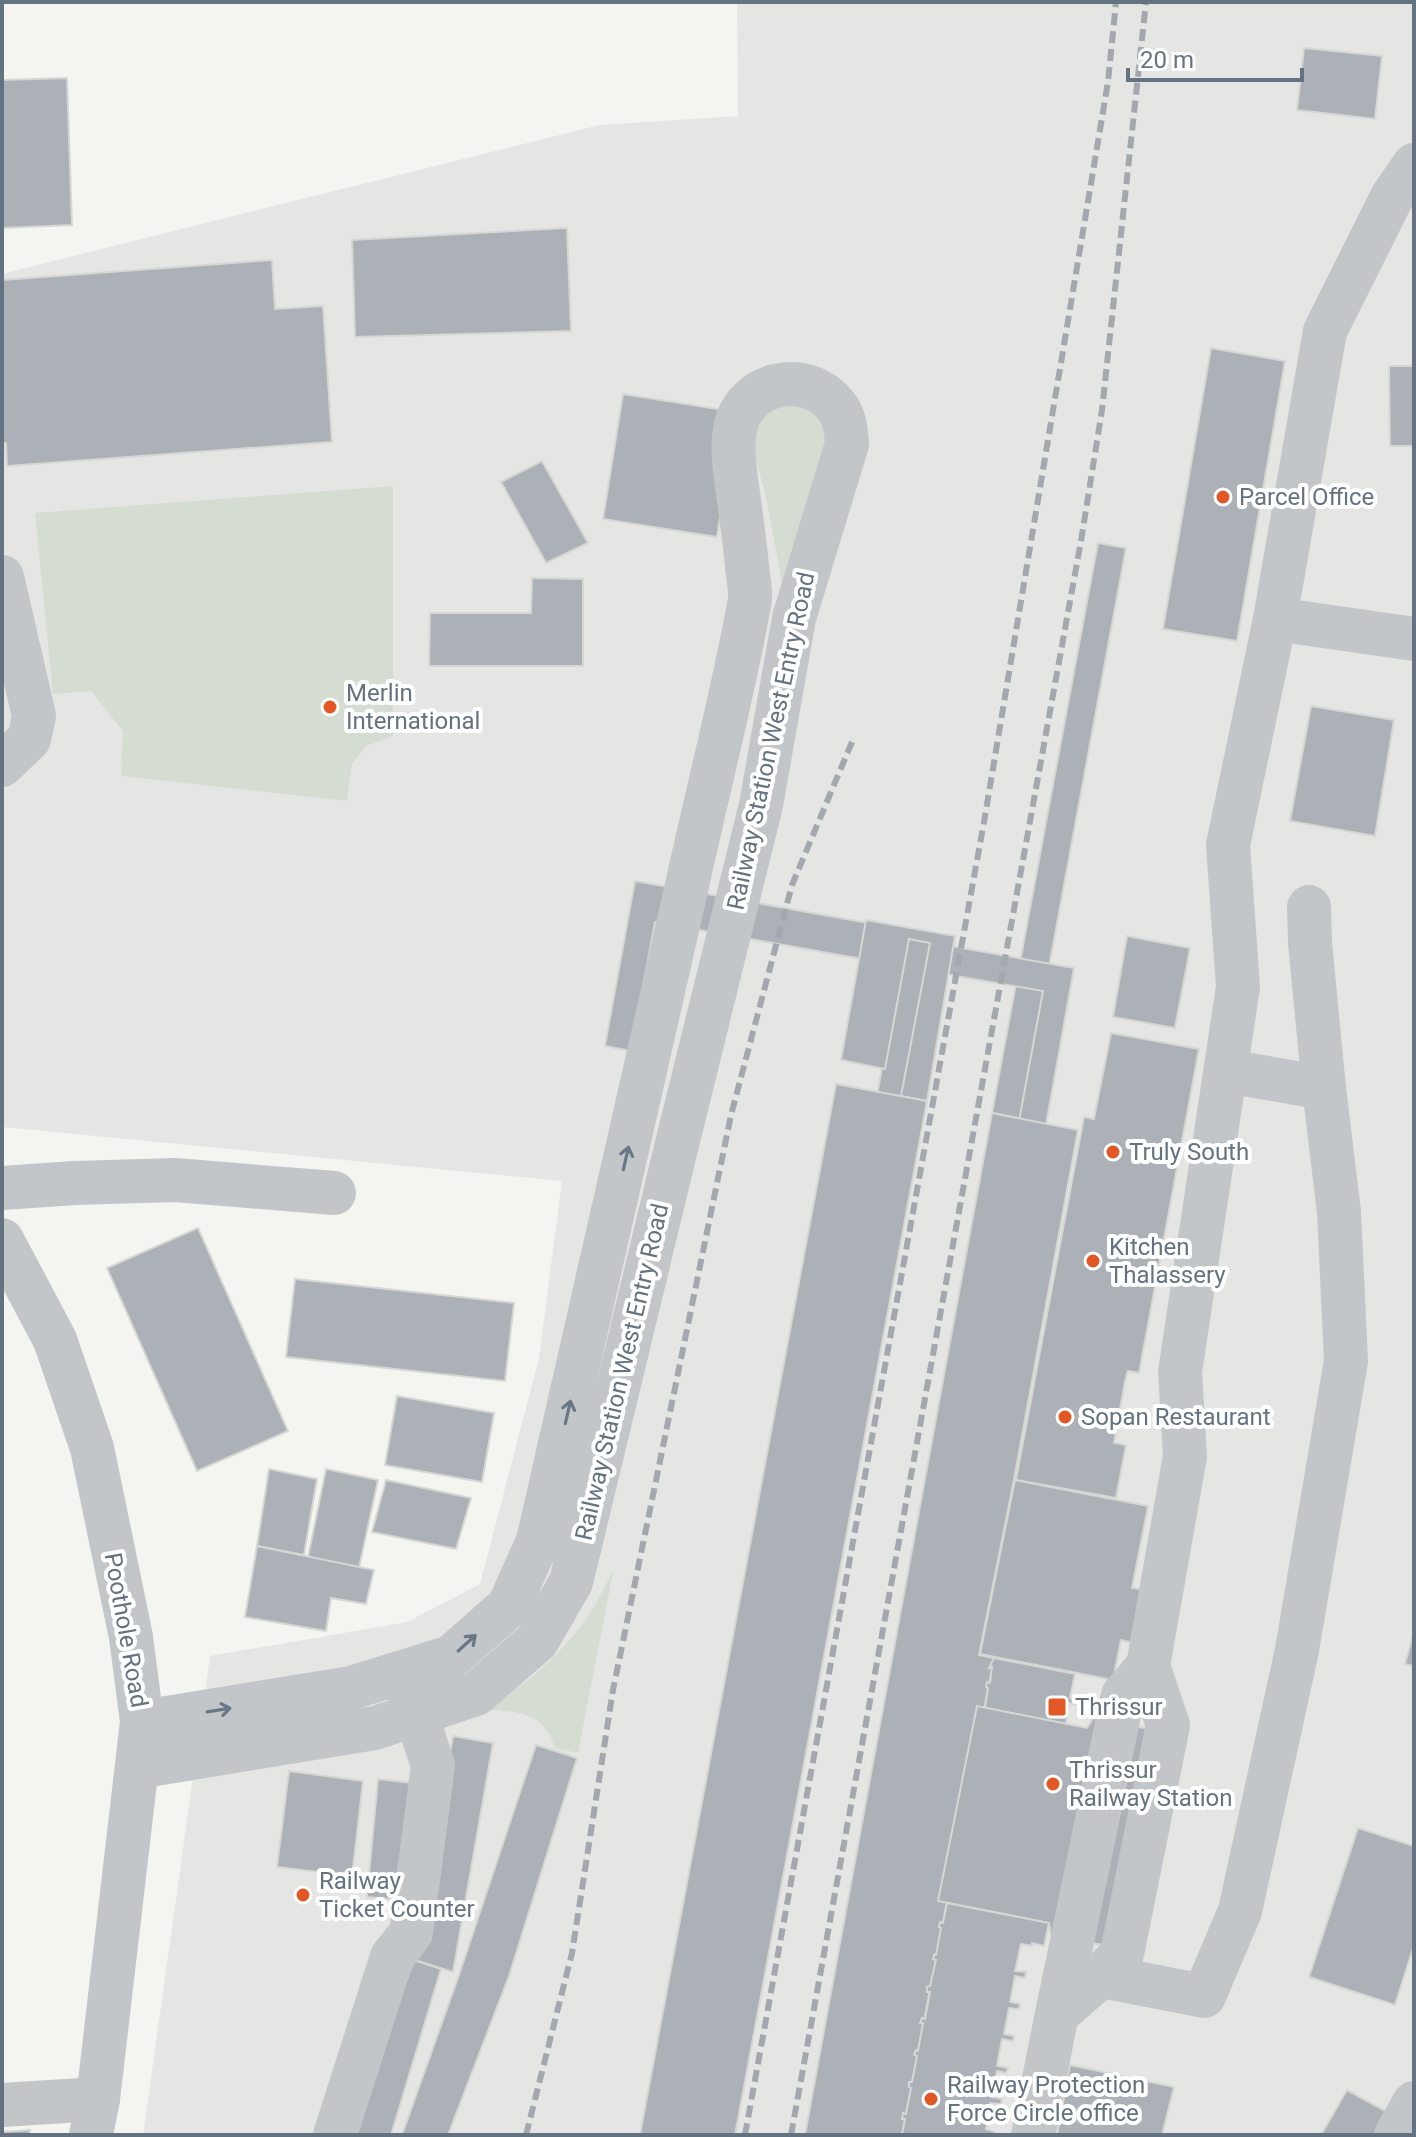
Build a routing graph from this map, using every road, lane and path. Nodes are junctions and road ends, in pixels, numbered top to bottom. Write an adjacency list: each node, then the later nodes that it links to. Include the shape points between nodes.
1 (1414, 165): 3 (street, via 1392,197 1325,331)
2 (2, 577): 6 (street, via 34,716 29,739)
3 (1275, 619): 4 (street); 8 (street, via 1228,845 1238,987)
4 (1414, 639)
5 (2, 692): 6 (street, via 13,729)
6 (3, 764)
7 (1309, 907): 9 (street)
8 (1227, 1071): 9 (street); 13 (street, via 1180,1372 1185,1456)
9 (1324, 1088): 18 (street, via 1339,1212 1346,1361 1297,1650 1240,1911 1204,1996)
10 (2, 1188): 11 (street, via 175,1180)
11 (334, 1193)
12 (2, 1240): 16 (street, Poothole Road, via 55,1340 92,1448 131,1637)
13 (1148, 1666): 18 (street, via 1168,1725 1122,1954); 19 (street, via 1123,1695)
14 (402, 1672): 15 (street); 15 (street, Railway Station West Entry Road, one-way to 15, via 451,1657 509,1606 538,1541 751,600 736,478 736,427 755,395 791,383 810,386 839,409 847,444 794,618 761,805 571,1582 537,1641 476,1694); 16 (street, Railway Station West Entry Road, one-way to 14, via 351,1688)
15 (417, 1713): 17 (street, Railway Station West Entry Road, via 375,1728); 23 (street, via 433,1766 411,1933 392,1957)
16 (142, 1722): 17 (street, Poothole Road)
17 (137, 1767): 22 (street, Poothole Road)
18 (1101, 1976): 19 (street)
19 (1057, 2014): 24 (street)
20 (1414, 2103): 25 (street)
21 (2, 2105): 22 (street)
22 (95, 2117)
23 (335, 2135)
24 (1033, 2135)
25 (1396, 2135)

